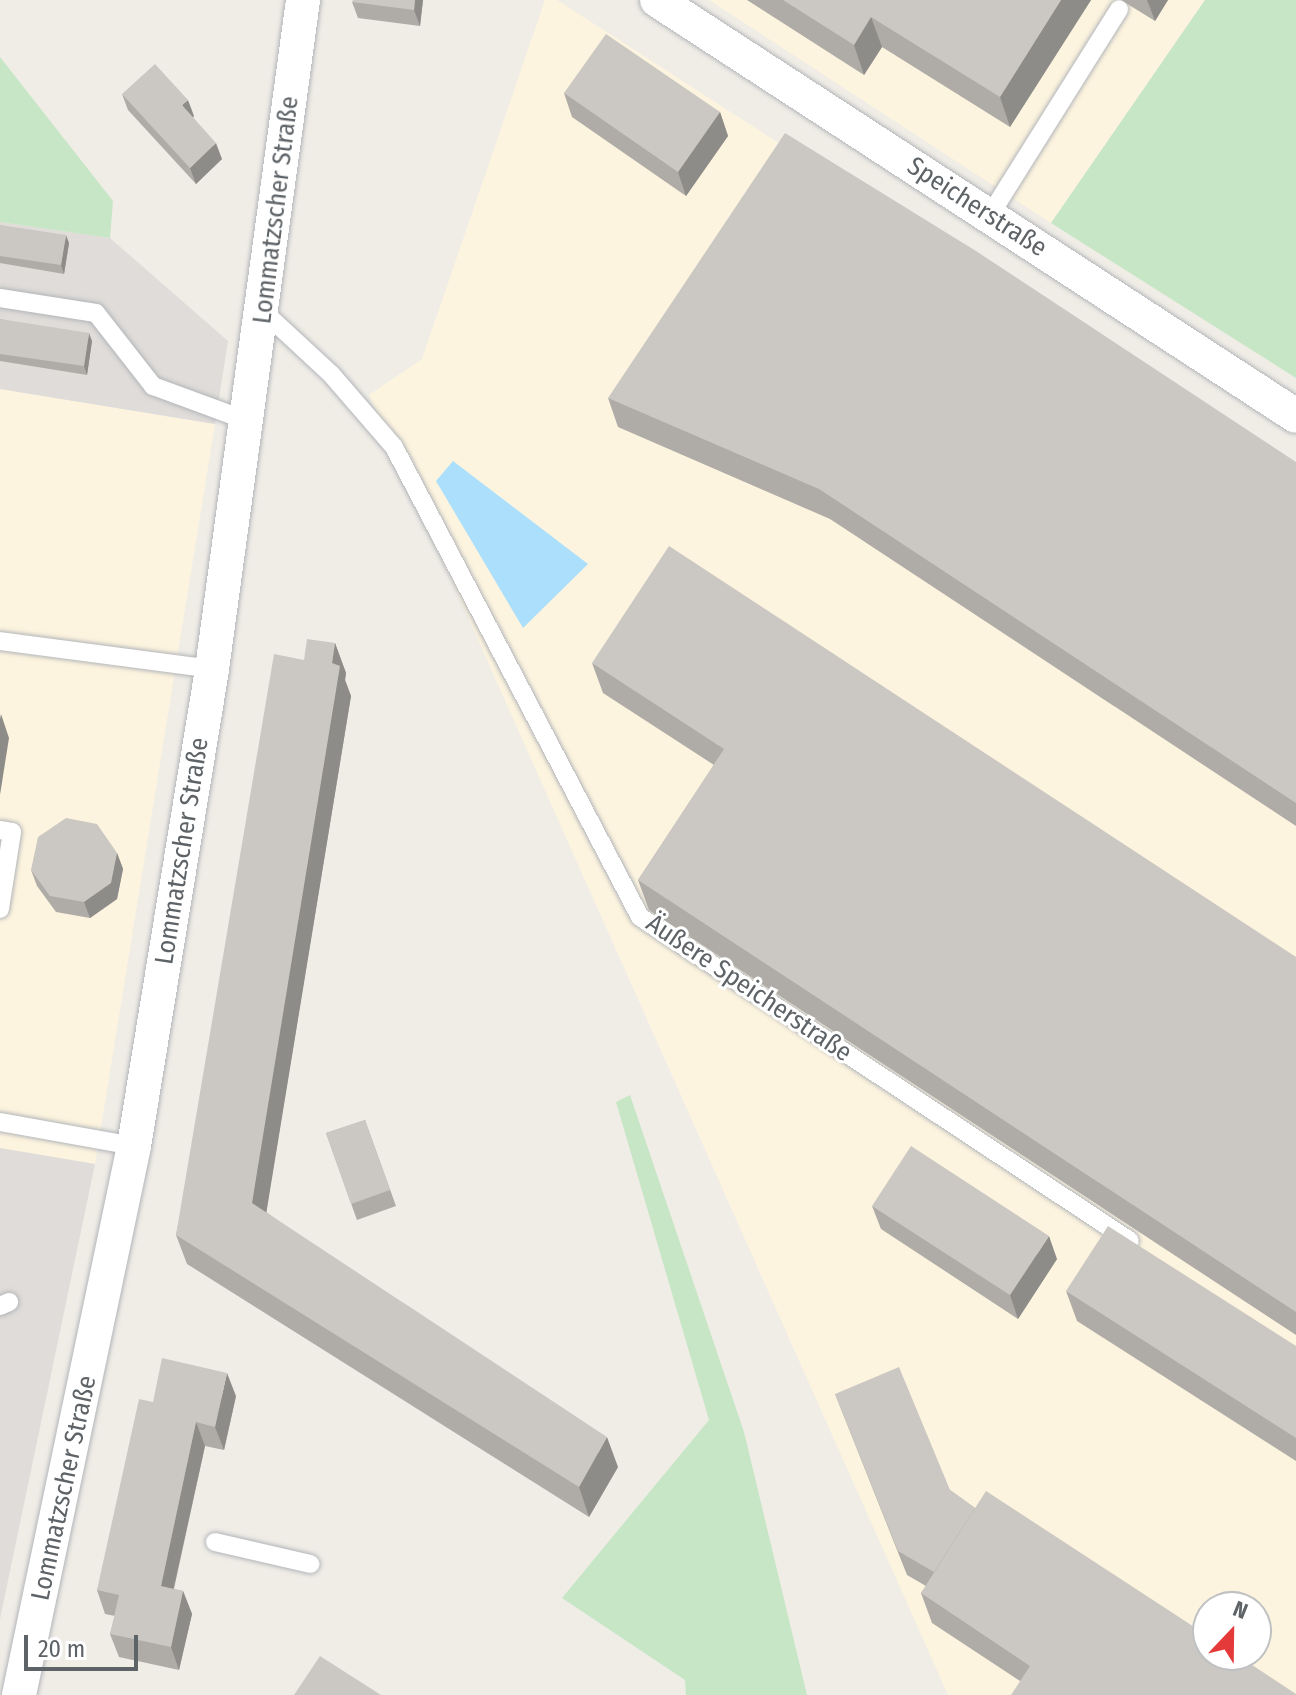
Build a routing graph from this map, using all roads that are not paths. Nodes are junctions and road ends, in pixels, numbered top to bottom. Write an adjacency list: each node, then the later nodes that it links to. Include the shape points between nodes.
1 (303, 0): 6 (street, Lommatzscher Straße)
2 (657, 0): 4 (street, Speicherstraße)
3 (1119, 9): 4 (lane)
4 (990, 215): 7 (street, Speicherstraße)
5 (0, 298): 8 (lane, via 96,313 153,386)
6 (264, 312): 8 (street, Lommatzscher Straße); 15 (lane, Äußere Speicherstraße, via 331,374 394,447 640,917)
7 (1296, 416)
8 (248, 421): 10 (street, Lommatzscher Straße)
9 (0, 641): 10 (lane)
10 (212, 669): 14 (street, Lommatzscher Straße)
11 (0, 830): 12 (lane, via 12,832)
12 (0, 909)
13 (0, 1122): 14 (lane)
14 (134, 1146): 18 (street, Lommatzscher Straße)
15 (1152, 1255)
16 (215, 1542): 17 (lane)
17 (310, 1564)
18 (15, 1678)

